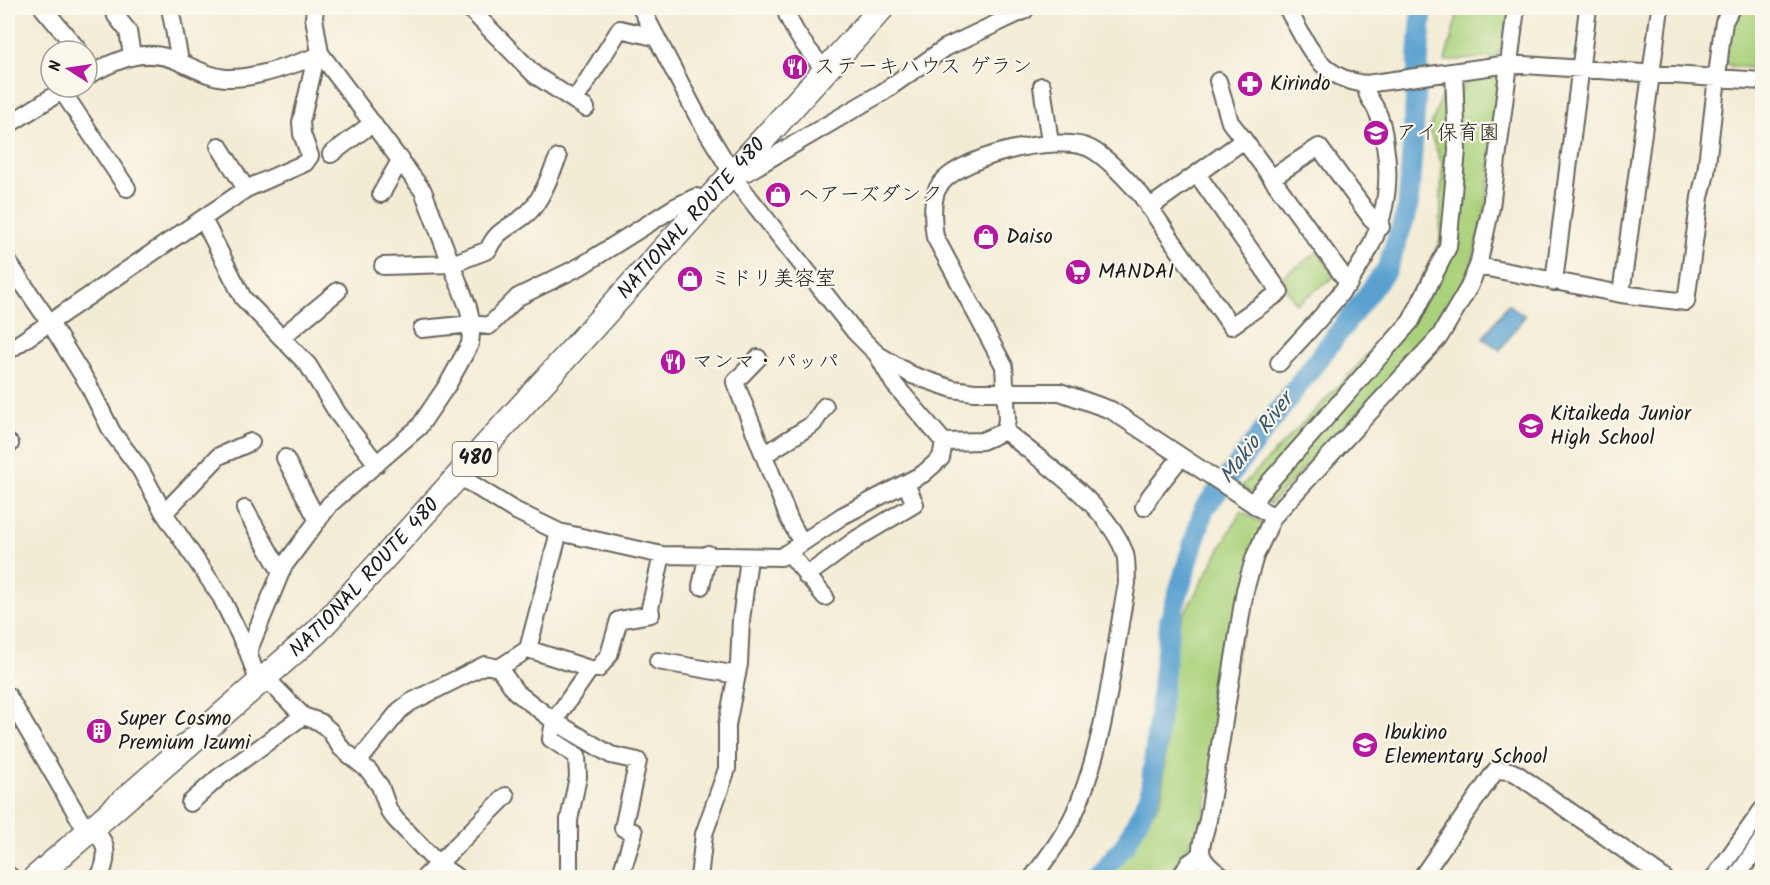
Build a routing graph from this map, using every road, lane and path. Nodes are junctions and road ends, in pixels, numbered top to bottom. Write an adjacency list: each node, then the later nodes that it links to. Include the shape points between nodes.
1 (43, 8): 16 (street)
2 (114, 8): 17 (street, via 128,31)
3 (170, 8): 19 (street)
4 (315, 8): 18 (street)
5 (469, 8): 15 (street, via 535,75 580,104 621,29)
6 (641, 8): 15 (street)
7 (785, 8): 23 (street, via 799,37)
8 (882, 8): 23 (highway, NATIONAL ROUTE 480 / 480)
9 (1287, 8): 28 (street, via 1332,75 1349,83)
10 (1516, 8): 20 (street)
11 (1588, 8): 22 (street)
12 (1660, 8): 25 (street)
13 (1731, 8): 26 (street, via 1724,22)
14 (1025, 10): 41 (street, via 945,48 883,92 747,172)
15 (654, 37): 41 (street)
16 (69, 39)
17 (132, 55): 19 (street, via 163,55); 21 (street)
18 (318, 55): 19 (street, via 259,75 227,78); 33 (street); 45 (street, via 301,122 309,156 305,163)
19 (180, 61)
20 (1509, 64): 22 (street); 24 (street); 54 (street, via 1491,207)
21 (99, 67)
22 (1581, 67): 25 (street); 55 (street)
23 (825, 70): 41 (highway, NATIONAL ROUTE 480 / 480)
24 (1450, 72): 28 (street); 79 (street, via 1457,150 1448,247 1411,321)
25 (1651, 73): 26 (street); 58 (street)
26 (1717, 78): 27 (street); 58 (street, via 1686,302)
27 (1762, 81)
28 (1371, 84): 50 (street, via 1366,96 1376,109 1385,145 1388,182)
29 (1042, 86): 36 (street)
30 (1217, 90): 35 (street, via 1230,122)
31 (49, 99): 34 (street)
32 (71, 99): 44 (street)
33 (373, 123): 38 (street); 40 (street)
34 (8, 125)
35 (1244, 140): 42 (street); 43 (street)
36 (1050, 143): 48 (street, via 1090,149 1131,184); 67 (street, via 981,159 955,172 936,190 935,237 1004,366)
37 (219, 146): 45 (street)
38 (331, 154)
39 (558, 158): 52 (street, via 528,213 495,235 488,250)
40 (401, 159): 46 (street); 52 (street, via 423,191)
41 (732, 173): 47 (highway, NATIONAL ROUTE 480 / 480); 64 (street, via 855,332)
42 (1197, 174): 48 (street); 48 (street, via 1280,292 1231,326)
43 (1272, 177): 50 (street, via 1319,147); 56 (street)
44 (127, 188)
45 (246, 189): 49 (street)
46 (381, 194)
47 (709, 200): 60 (street, via 696,197 675,207 581,266 518,297 489,326); 76 (highway, NATIONAL ROUTE 480 / 480)
48 (1149, 208)
49 (203, 219): 59 (street); 62 (street, via 243,298)
50 (1381, 227): 56 (street)
51 (8, 262): 59 (street)
52 (452, 264): 53 (street); 60 (street)
53 (383, 266)
54 (1478, 266): 55 (street); 82 (street, via 1440,336)
55 (1554, 282): 58 (street)
56 (1349, 284): 66 (street, via 1291,342)
57 (338, 291): 62 (street)
58 (1621, 294)
59 (50, 323): 63 (street); 81 (street)
60 (472, 324): 61 (street); 75 (street, via 470,344 431,410 419,427)
61 (422, 329)
62 (282, 337): 75 (street, via 308,365 338,414)
63 (8, 351)
64 (877, 354): 67 (street, via 934,384 974,392); 71 (street, via 894,384)
65 (758, 358): 72 (street, via 735,382)
66 (1279, 363)
67 (1004, 392): 69 (street); 74 (street, via 1060,392 1091,401 1111,410)
68 (825, 406): 72 (street, via 813,424)
69 (1005, 431): 71 (street, via 982,441); 122 (street, via 1088,501 1113,530 1125,553 1127,584 1091,764 1075,812)
70 (251, 442): 81 (street, via 219,456)
71 (944, 442): 77 (street, via 941,458)
72 (764, 455): 85 (street)
73 (285, 458): 83 (street)
74 (1185, 460): 78 (street); 79 (street)
75 (377, 464): 83 (street, via 330,504)
76 (459, 476): 84 (street); 99 (highway, NATIONAL ROUTE 480 / 480, via 317,632)
77 (906, 484): 85 (street, via 842,516); 90 (street, via 915,504 858,538)
78 (1144, 499)
79 (1253, 504): 82 (street)
80 (245, 509): 89 (street)
81 (164, 513): 94 (street, via 221,597)
82 (1273, 517): 111 (street, via 1245,590)
83 (318, 521): 89 (street)
84 (559, 532): 87 (street); 93 (street)
85 (796, 548): 88 (street, via 782,556); 90 (street)
86 (708, 554): 87 (street); 88 (street); 91 (street)
87 (662, 555): 97 (street, via 651,614 620,620 609,656 598,669)
88 (749, 558): 98 (street)
89 (281, 572): 94 (street)
90 (806, 576): 92 (street)
91 (701, 586)
92 (825, 597)
93 (528, 649): 96 (street); 97 (street)
94 (248, 652): 99 (street)
95 (658, 661): 98 (street)
96 (498, 668): 102 (street, via 516,692); 105 (street, via 485,665 400,710)
97 (590, 669): 102 (street)
98 (737, 675): 121 (street, via 727,725 727,769 704,834)
99 (263, 681): 101 (street); 109 (highway, NATIONAL ROUTE 480 / 480)
100 (8, 696): 109 (street)
101 (303, 716): 105 (street, via 320,722); 107 (street)
102 (554, 721): 103 (street); 104 (street, via 551,739)
103 (592, 743): 104 (street); 120 (street, via 611,755 638,761 623,828 634,832)
104 (579, 761): 119 (street, via 569,820)
105 (358, 762): 112 (street, via 380,786 389,812)
106 (506, 796): 112 (street)
107 (190, 803)
108 (1762, 810): 127 (street)
109 (89, 831): 115 (highway, NATIONAL ROUTE 480 / 480); 116 (street, via 97,834 105,847 106,860)
110 (1762, 840): 128 (street)
111 (1200, 856): 123 (street, via 1189,863); 124 (street)
112 (438, 864): 117 (street); 118 (street)
113 (8, 875): 114 (street)
114 (12, 878)
115 (35, 878)
116 (98, 878)
117 (423, 878)
118 (458, 878)
119 (569, 878)
120 (620, 878)
121 (699, 878)
122 (1032, 878)
123 (1179, 878)
124 (1224, 878)
125 (1421, 878): 126 (street, via 1496,770 1504,770 1517,774)
126 (1664, 878)
127 (1714, 878)
128 (1736, 878)

